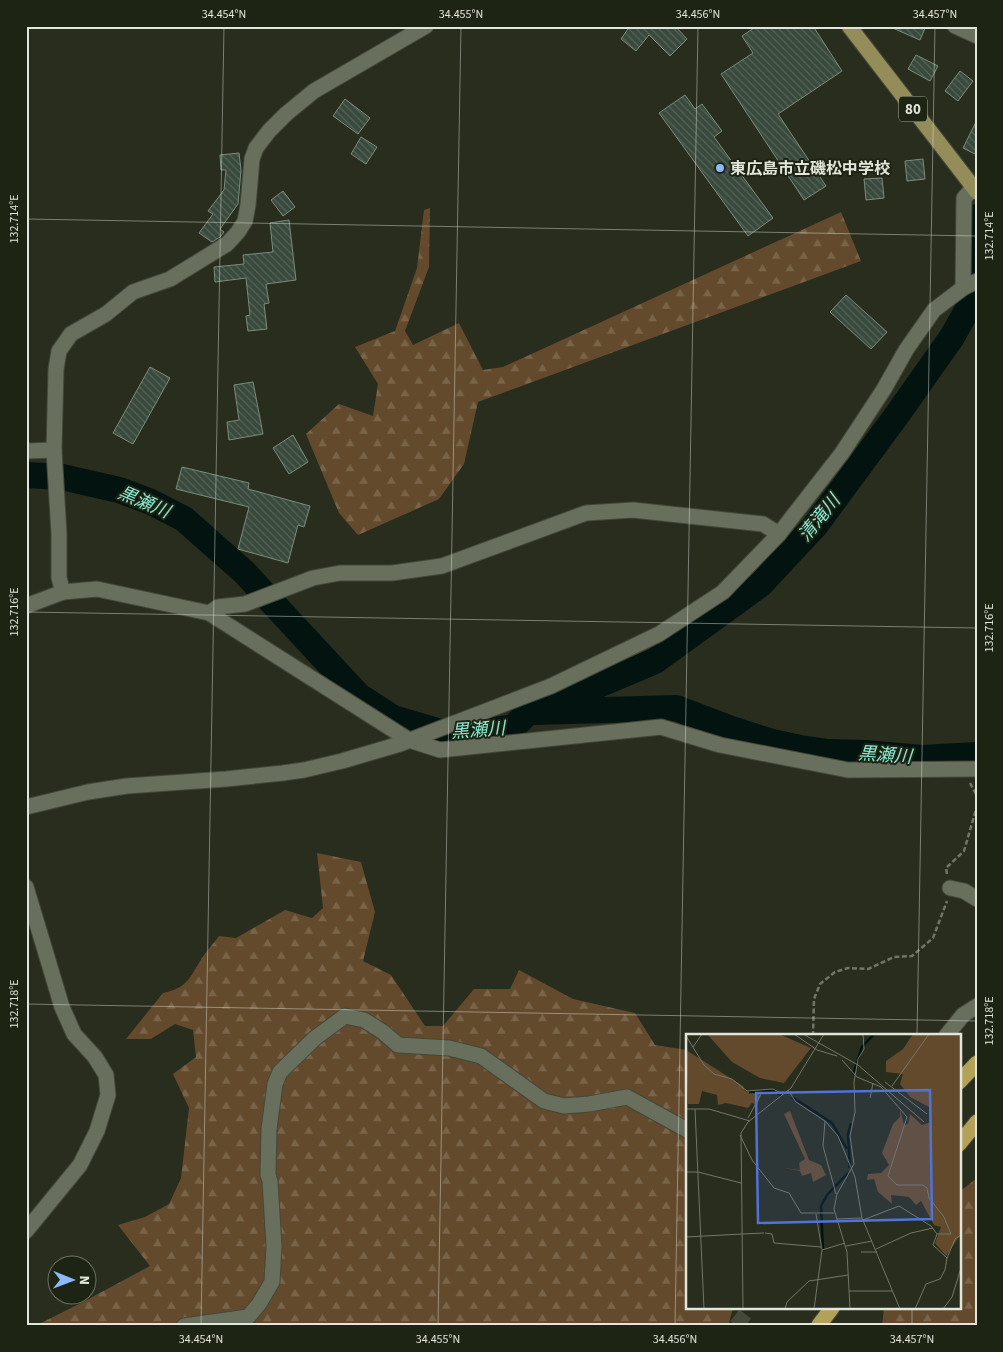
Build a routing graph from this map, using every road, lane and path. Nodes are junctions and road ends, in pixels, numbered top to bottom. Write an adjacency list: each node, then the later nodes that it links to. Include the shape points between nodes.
1 (426, 26): 9 (street, via 314,92 270,131 256,148 252,159 245,221 227,244 170,279 133,292 106,314 71,334 59,351 56,369)
2 (849, 26): 5 (main road, 80)
3 (955, 26): 4 (street)
4 (977, 36)
5 (975, 190): 7 (street, via 964,198)
6 (977, 281): 7 (street)
7 (963, 288): 10 (street, via 934,310 842,453)
8 (26, 451): 9 (street)
9 (55, 453): 11 (street, via 59,578)
10 (779, 534): 13 (street, via 763,524 633,510 586,513 442,566 392,574 340,573 313,578 245,604 218,607); 14 (street, via 722,592 660,634 551,686)
11 (63, 592): 12 (street); 13 (street, via 96,589)
12 (26, 606)
13 (209, 613): 14 (street)
14 (410, 739): 15 (street, via 440,750 661,727 720,745 848,770); 17 (street, via 304,770 117,788)
15 (977, 769)
16 (977, 806): 19 (path, via 964,851 946,868)
17 (26, 807)
18 (26, 887): 29 (street, via 62,1007 74,1034 106,1075 108,1094 80,1165)
19 (950, 888): 20 (street, via 964,891); 22 (path, via 933,938 912,956 894,957 868,969 848,968 835,972 820,984 814,1000)
20 (977, 899)
21 (977, 1006): 23 (street, via 963,1015)
22 (813, 1034)
23 (948, 1034)
24 (977, 1064): 25 (highway)
25 (960, 1081)
26 (977, 1122): 28 (highway)
27 (686, 1129): 32 (street, via 627,1097 564,1106 544,1101 481,1056 449,1048 398,1045 364,1020 345,1016 280,1072 275,1084 269,1129 268,1175 274,1246 272,1282 248,1317)
28 (960, 1143)
29 (26, 1231)
30 (830, 1310): 31 (highway)
31 (819, 1325)
32 (184, 1326)

